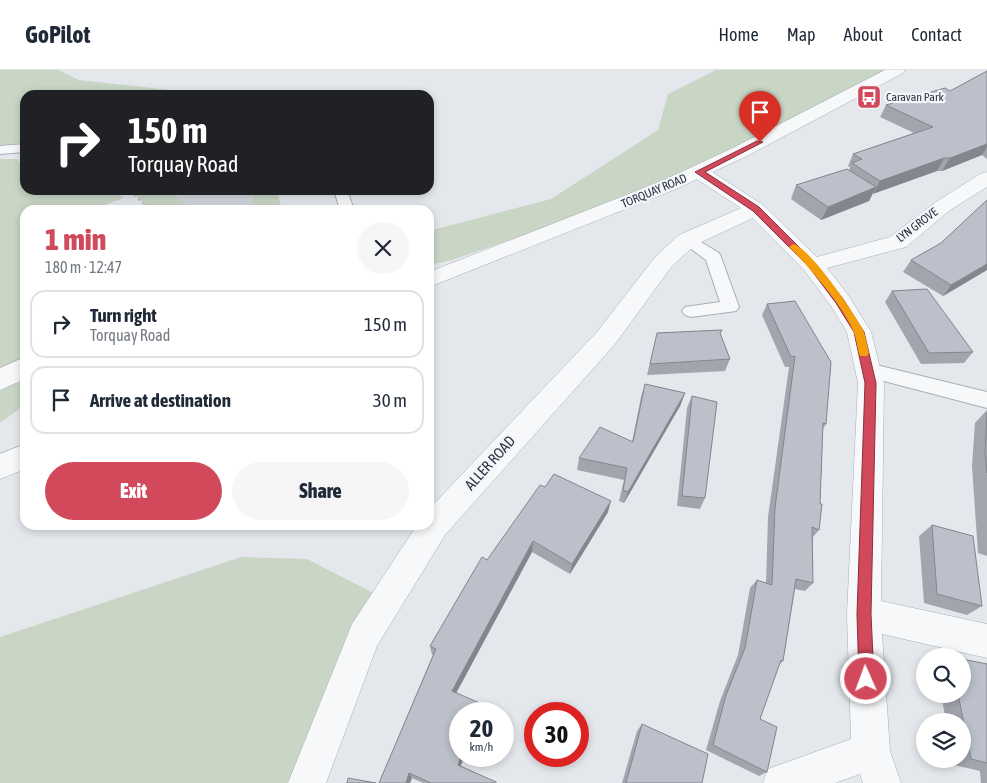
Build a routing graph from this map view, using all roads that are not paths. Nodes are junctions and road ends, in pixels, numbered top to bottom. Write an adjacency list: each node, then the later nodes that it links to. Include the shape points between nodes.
1 (897, 70): 4 (street, TORQUAY ROAD)
2 (20, 148): 3 (lane)
3 (0, 150)
4 (699, 172): 6 (street); 9 (street, TORQUAY ROAD)
5 (987, 178): 8 (street, LYN GROVE, via 943,206 898,242)
6 (756, 209): 7 (street, ALLER ROAD); 8 (street)
7 (687, 240): 10 (lane, via 713,257 730,307); 17 (street, ALLER ROAD, via 664,260 606,338)
8 (812, 265): 12 (street, via 859,332)
9 (434, 278)
10 (691, 311)
11 (20, 370): 13 (street)
12 (868, 370): 14 (lane); 19 (street, via 871,392)
13 (0, 380)
14 (987, 400)
15 (20, 458): 16 (street)
16 (0, 467)
17 (434, 525)
18 (431, 530): 22 (street, ALLER ROAD, via 364,636)
19 (864, 614): 20 (street); 21 (street)
20 (987, 641)
21 (876, 767): 23 (street)
22 (307, 783)
23 (782, 783)

